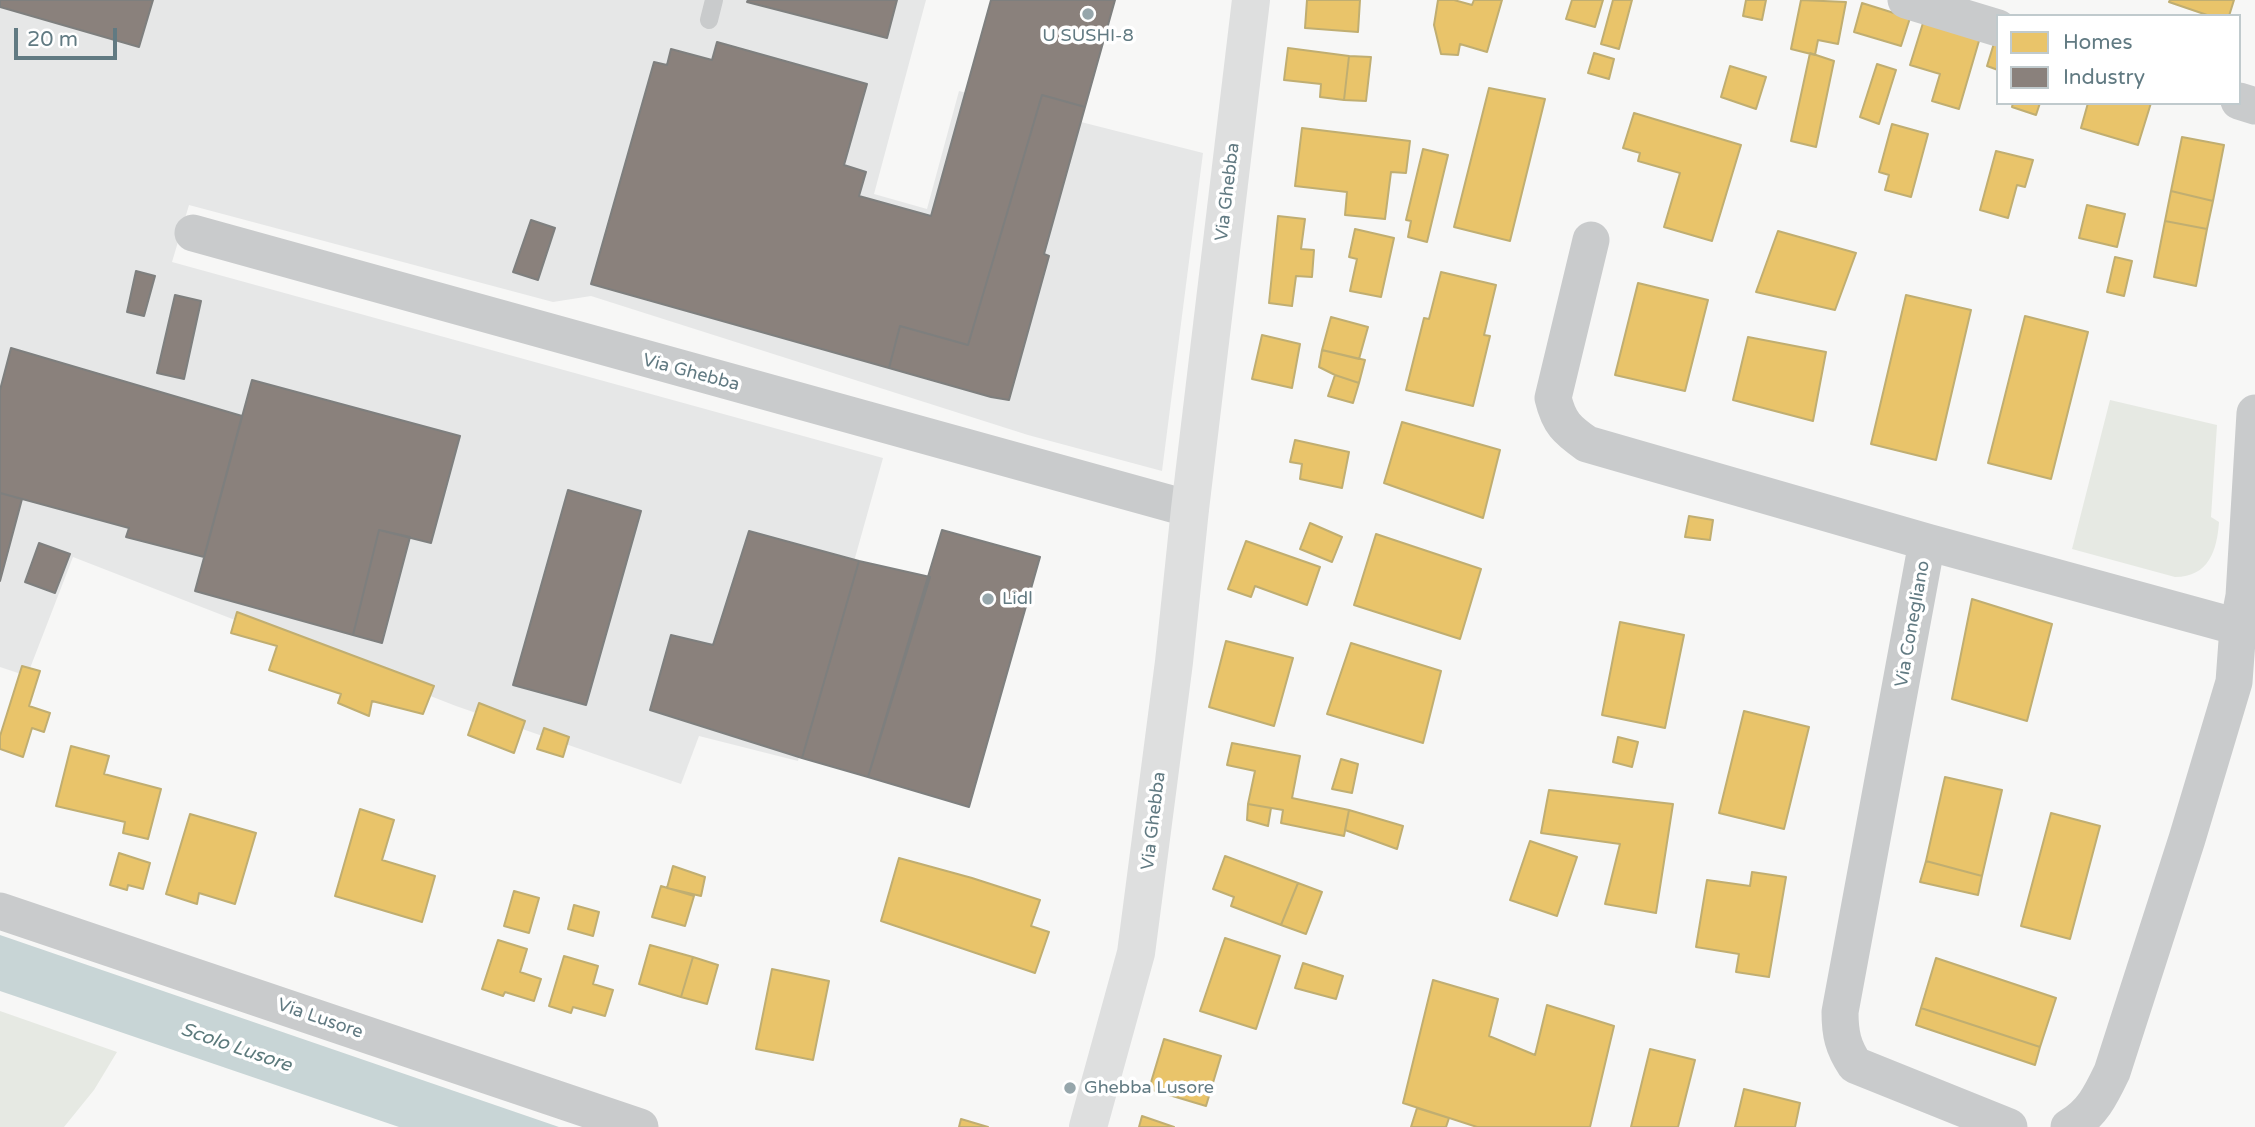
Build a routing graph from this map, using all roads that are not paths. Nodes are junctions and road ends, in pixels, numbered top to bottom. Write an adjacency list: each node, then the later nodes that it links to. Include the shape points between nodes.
1 (714, 0): 4 (lane)
2 (1251, 0): 9 (street, Via Ghebba)
3 (1906, 0): 5 (street)
4 (709, 20)
5 (1996, 27)
6 (192, 233): 9 (street, Via Ghebba)
7 (1591, 240): 10 (street, Via Conegliano, via 1553,398 1557,415 1569,432 1587,444)
8 (2255, 413): 11 (street, via 2244,596)
9 (1190, 509): 13 (street, Via Ghebba, via 1136,953)
10 (1927, 542): 11 (street); 15 (street, Via Conegliano, via 1840,1030 1855,1065)
11 (2238, 627): 16 (street, via 2234,682 2112,1072 2096,1105)
12 (0, 911): 14 (street, Via Lusore)
13 (1094, 1123)
14 (640, 1127)
15 (2009, 1127)
16 (2069, 1127)

